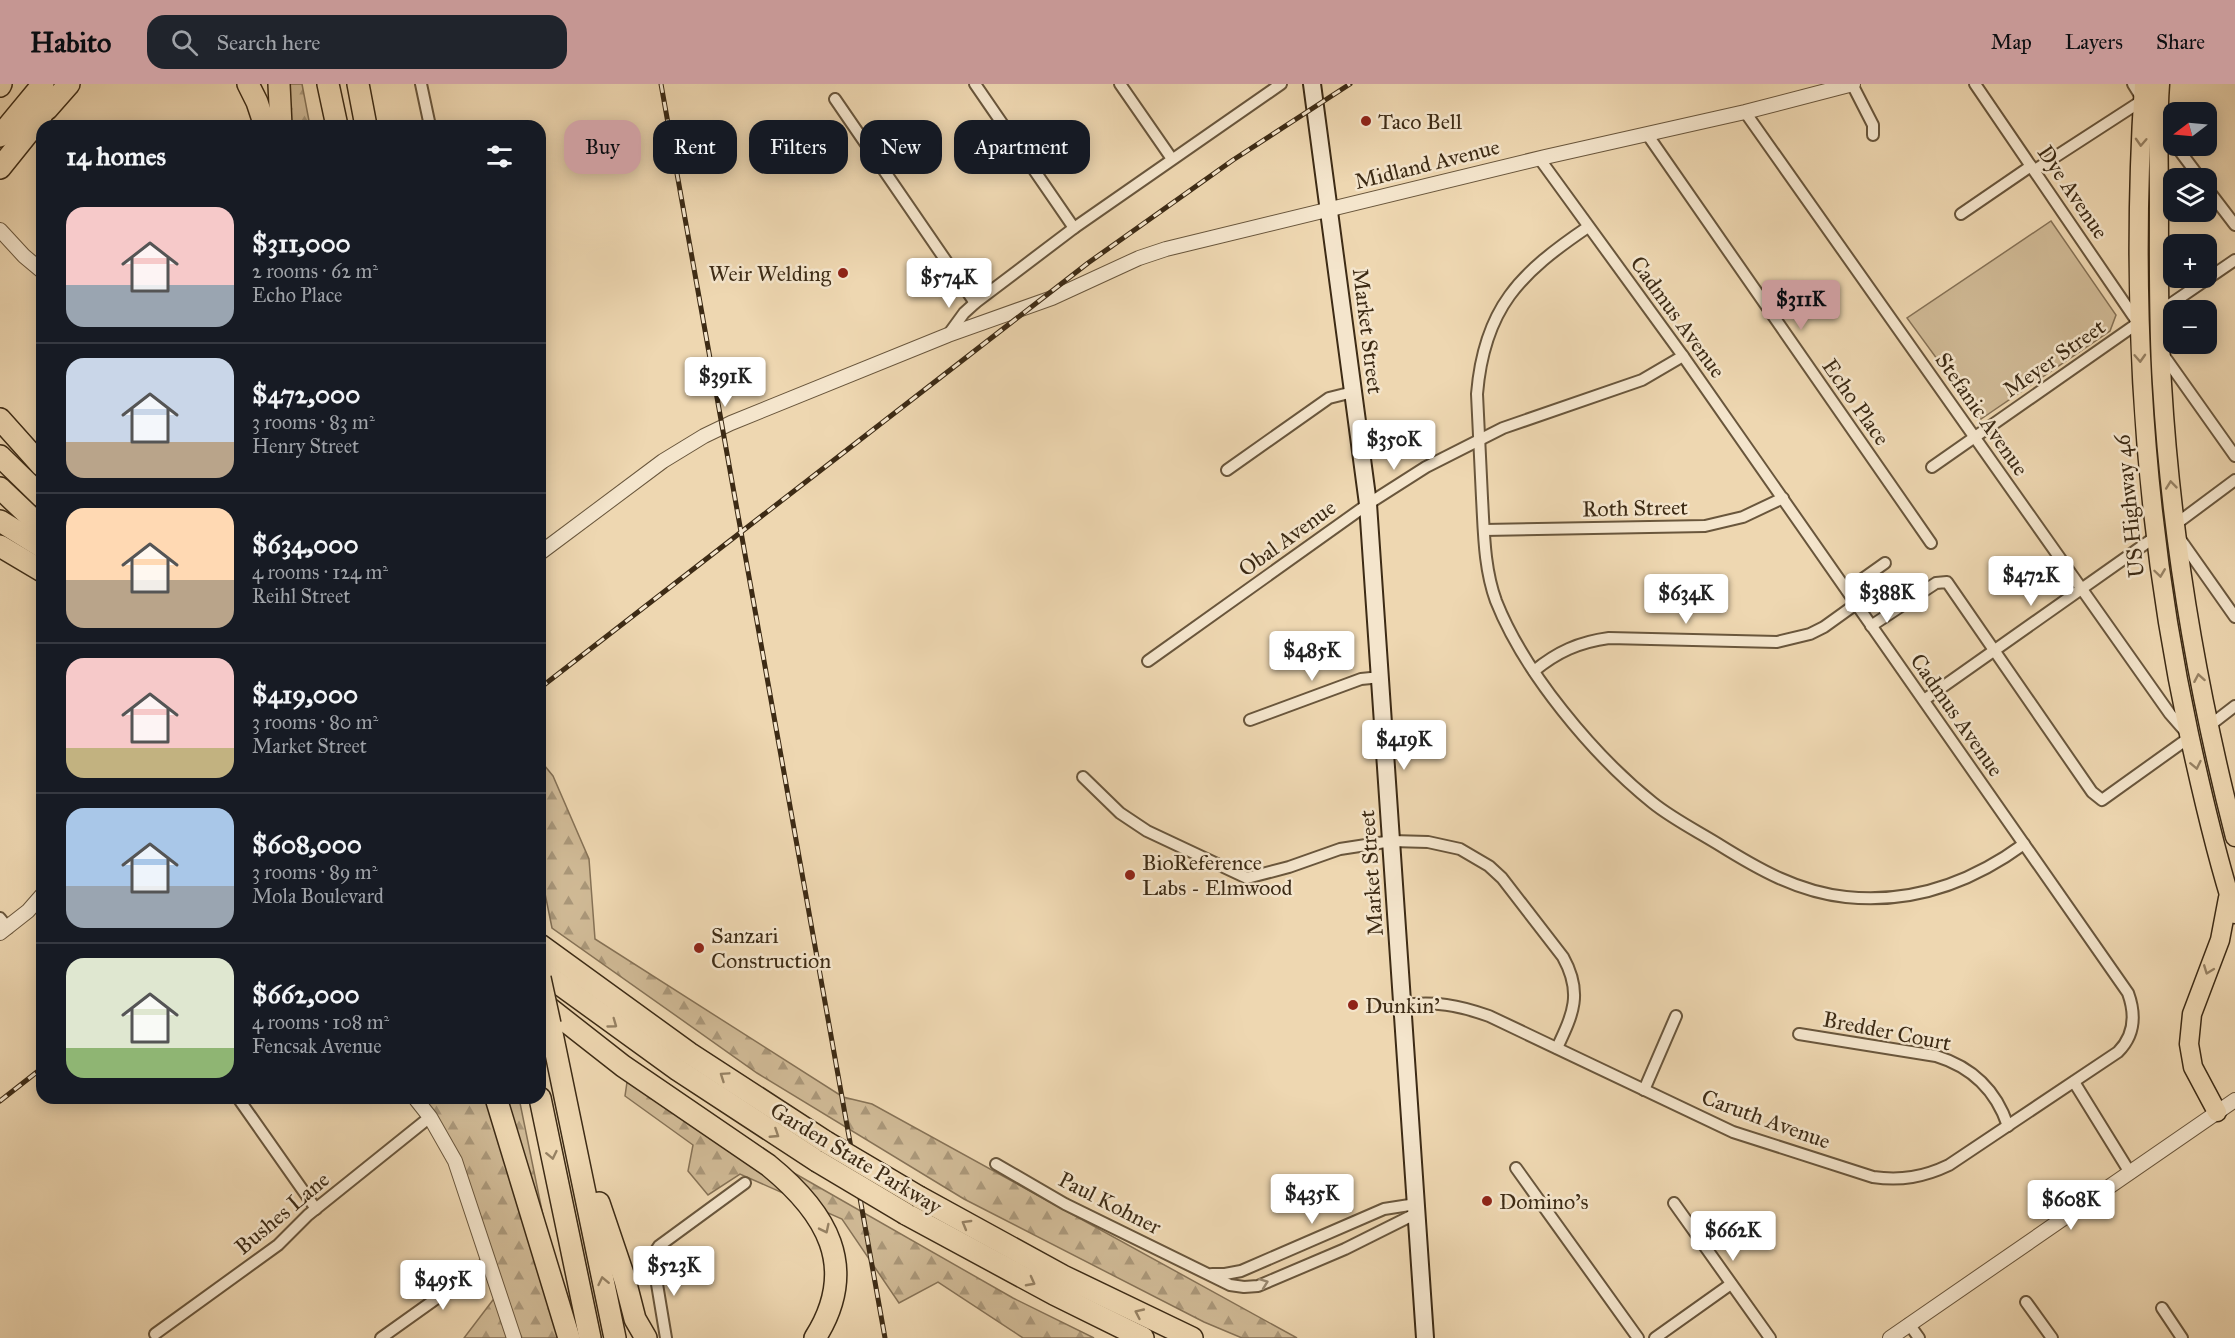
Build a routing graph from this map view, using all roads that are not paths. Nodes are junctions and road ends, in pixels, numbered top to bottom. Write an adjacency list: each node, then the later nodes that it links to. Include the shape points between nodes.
1 (43, 84): 32 (highway)
2 (69, 84): 21 (highway)
3 (248, 84): 22 (highway)
4 (258, 84): 23 (highway)
5 (279, 84): 24 (highway)
6 (328, 84): 25 (highway)
7 (360, 84): 20 (highway)
8 (421, 84): 26 (street)
9 (975, 84): 42 (street)
10 (1120, 84): 34 (street)
11 (1312, 84): 38 (main road, Market Street)
12 (1853, 84): 19 (street, Midland Avenue); 31 (street, via 1873,125)
13 (1974, 84): 36 (street, Dye Avenue)
14 (2133, 84): 17 (street)
15 (2160, 84): 27 (highway, US Highway 46)
16 (1275, 85): 34 (street)
17 (2144, 92): 36 (street); 48 (highway, US Highway 46, one-way to 48)
18 (835, 99): 46 (street)
19 (1745, 112): 30 (street, Midland Avenue); 55 (street, Stefanic Avenue)
20 (365, 118)
21 (38, 120)
22 (263, 120)
23 (271, 120)
24 (281, 120)
25 (336, 120)
26 (429, 120)
27 (2158, 121): 29 (street); 47 (highway, US Highway 46)
28 (36, 123): 35 (highway)
29 (2163, 128)
30 (1647, 134): 33 (street, Midland Avenue); 72 (street, Echo Place)
31 (1873, 135)
32 (0, 136)
33 (1539, 158): 38 (street, Midland Avenue); 41 (street, Cadmus Avenue)
34 (1172, 159): 42 (street)
35 (0, 168)
36 (2033, 168): 39 (street); 48 (street, Dye Avenue)
37 (2217, 201): 40 (street)
38 (1329, 210): 49 (street, Midland Avenue, via 1166,249 1052,298); 52 (main road, Market Street)
39 (1961, 214)
40 (2235, 225)
41 (1587, 226): 51 (street, Cadmus Avenue); 54 (street, via 1534,266 1497,316 1478,378)
42 (1074, 228): 46 (street)
43 (0, 230): 45 (street)
44 (2235, 260): 47 (street)
45 (36, 266)
46 (975, 303): 49 (street)
47 (2159, 312): 50 (highway, US Highway 46)
48 (2138, 323): 55 (street, Meyer Street); 70 (highway, US Highway 46, one-way to 70)
49 (948, 335): 73 (street, Midland Avenue, via 704,436)
50 (2161, 351): 57 (street); 68 (highway, US Highway 46, one-way to 50)
51 (1683, 356): 54 (street, Obal Avenue, via 1642,380); 64 (street, Cadmus Avenue)
52 (1353, 392): 60 (street, via 1329,398); 65 (main road, Market Street)
53 (0, 419): 58 (highway)
54 (1479, 438): 65 (street, Obal Avenue); 69 (street)
55 (1974, 438): 59 (street, Meyer Street); 77 (street, Stefanic Avenue)
56 (0, 456): 63 (highway)
57 (2235, 456)
58 (36, 459)
59 (1932, 466)
60 (1227, 470)
61 (2235, 480): 68 (street)
62 (0, 488): 67 (highway)
63 (36, 491)
64 (1782, 498): 69 (street, Roth Street, via 1743,517 1705,526); 78 (street, Cadmus Avenue)
65 (1368, 504): 83 (street, Obal Avenue); 85 (main road, Market Street)
66 (0, 521): 71 (highway)
67 (36, 522)
68 (2176, 529): 80 (street); 89 (highway, US Highway 46, one-way to 68)
69 (1484, 530): 84 (street, via 1495,598)
70 (2155, 537): 77 (street); 90 (highway, US Highway 46, one-way to 90, via 2164,609)
71 (36, 543)
72 (1931, 543)
73 (546, 544)
74 (0, 546): 76 (highway)
75 (1885, 563): 78 (street)
76 (36, 567)
77 (2081, 587): 82 (street); 90 (street, Stefanic Avenue)
78 (1847, 590): 79 (street, Cadmus Avenue)
79 (1856, 604): 81 (street, Cadmus Avenue); 84 (street, via 1824,627 1792,639 1759,643 1609,638 1562,651)
80 (2235, 617)
81 (1871, 626): 82 (street, via 1936,583 1947,582); 86 (street, Cadmus Avenue)
82 (1995, 651): 86 (street); 90 (street, via 2092,792 2102,800)
83 (1148, 661)
84 (1534, 671): 94 (street, via 1598,751 1654,804 1756,868 1802,887 1846,897 1920,894 1971,877)
85 (1381, 677): 88 (street, via 1361,679); 93 (main road, Market Street)
86 (1924, 700): 94 (street, Cadmus Avenue)
87 (2235, 706): 89 (street)
88 (1250, 720)
89 (2209, 726): 92 (highway, US Highway 46)
90 (2190, 737): 95 (highway, US Highway 46, one-way to 95)
91 (1083, 777): 93 (street, via 1120,813 1148,831 1247,878 1340,849)
92 (2235, 837)
93 (1392, 841): 101 (main road, Market Street); 106 (street, via 1428,842 1460,849 1502,878 1563,957 1573,979 1571,1019)
94 (2024, 844): 107 (street, Cadmus Avenue, via 2132,1004 2132,1029 2122,1048)
95 (2228, 893): 97 (highway, US Highway 46); 116 (highway, one-way to 116, via 2220,940 2192,1014 2189,1044 2193,1067)
96 (36, 903): 98 (street)
97 (2235, 914)
98 (2, 927)
99 (546, 949): 143 (highway, Garden State Parkway, one-way to 99, bridge, via 1054,1271 826,1142 689,1053)
100 (546, 974): 142 (highway, Garden State Parkway, one-way to 142, bridge, via 678,1070 817,1161 906,1214)
101 (1402, 1005): 106 (street, Caruth Avenue, via 1427,1002 1469,1009); 124 (main road, Market Street)
102 (546, 1006): 115 (highway, bridge)
103 (546, 1006): 141 (highway, one-way to 141, via 623,1066 768,1165 807,1202 823,1224 833,1248 837,1273 835,1295)
104 (1677, 1016): 108 (street)
105 (1799, 1034): 118 (street, Bredder Court, via 1951,1060 1989,1089)
106 (1557, 1048): 108 (street, Caruth Avenue)
107 (2074, 1082): 118 (street, Caruth Avenue); 121 (street)
108 (1644, 1090): 118 (street, Caruth Avenue, via 1733,1132 1888,1179 1935,1171)
109 (2235, 1100): 116 (street)
110 (242, 1104): 125 (street)
111 (420, 1104): 117 (street)
112 (492, 1104): 126 (highway)
113 (498, 1104): 126 (highway)
114 (541, 1104): 137 (highway, one-way to 137)
115 (568, 1112): 138 (highway, one-way to 115); 139 (highway, via 635,1319)
116 (2217, 1112): 121 (street)
117 (430, 1117): 125 (street, Bushes Lane); 127 (street, via 455,1161)
118 (2008, 1126)
119 (996, 1164): 128 (street, Paul Kohner, via 1065,1204)
120 (1516, 1168): 145 (street)
121 (2129, 1171): 132 (street)
122 (745, 1183): 140 (street, via 659,1246 653,1260)
123 (1674, 1203): 129 (street)
124 (1417, 1208): 128 (street, via 1384,1209 1241,1271); 128 (street, Paul Kohner, one-way to 124, via 1230,1285 1258,1286 1345,1249); 144 (main road, Market Street)
125 (316, 1209): 133 (street, Bushes Lane, via 278,1245)
126 (532, 1220): 136 (highway)
127 (489, 1261): 134 (street); 135 (street)
128 (1209, 1274)
129 (1731, 1284): 146 (street); 147 (street)
130 (2026, 1302): 150 (street)
131 (2162, 1308): 151 (street)
132 (1909, 1324): 148 (street); 149 (street)
133 (155, 1334)
134 (381, 1338)
135 (514, 1338)
136 (569, 1338)
137 (590, 1338)
138 (615, 1338)
139 (646, 1338)
140 (666, 1338)
141 (815, 1338)
142 (1143, 1338)
143 (1192, 1338)
144 (1425, 1338)
145 (1638, 1338)
146 (1655, 1338)
147 (1770, 1338)
148 (1890, 1338)
149 (1919, 1338)
150 (2052, 1338)
151 (2182, 1338)

